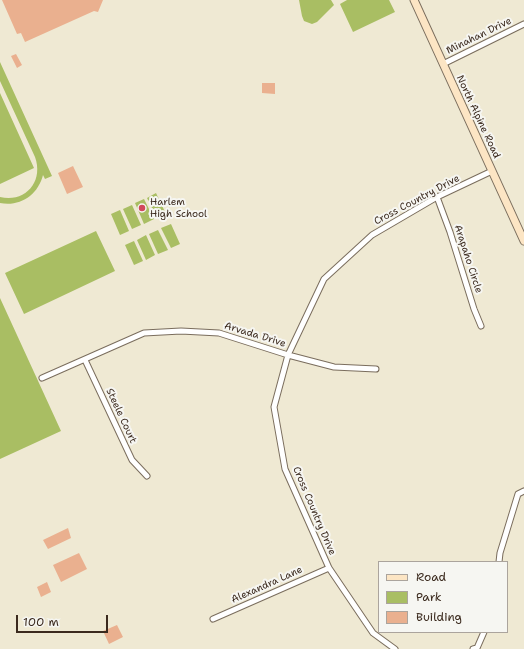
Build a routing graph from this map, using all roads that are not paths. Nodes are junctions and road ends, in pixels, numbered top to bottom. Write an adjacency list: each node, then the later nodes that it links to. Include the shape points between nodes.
1 (414, 0): 3 (main road, North Alpine Road)
2 (524, 24): 3 (street, Minahan Drive)
3 (443, 64): 4 (main road, North Alpine Road)
4 (492, 171): 5 (street, Cross Country Drive); 6 (main road, North Alpine Road)
5 (437, 198): 7 (street, Arapaho Circle); 8 (street, Cross Country Drive, via 372,235 324,279)
6 (524, 241)
7 (481, 326)
8 (288, 355): 9 (street, Arvada Drive, via 219,333 181,331 144,333); 10 (street, Arvada Drive, via 334,367); 15 (street, Cross Country Drive, via 274,407 285,469)
9 (85, 360): 11 (street, Arvada Drive); 12 (street, Steele Court, via 132,460)
10 (376, 369)
11 (42, 378)
12 (148, 476)
13 (524, 491): 14 (street, via 518,494)
14 (499, 561)
15 (329, 568): 16 (street, Alexandra Lane); 19 (street, Cross Country Drive, via 374,633)
16 (212, 619)
17 (483, 633): 18 (street)
18 (475, 648)
19 (394, 649)

